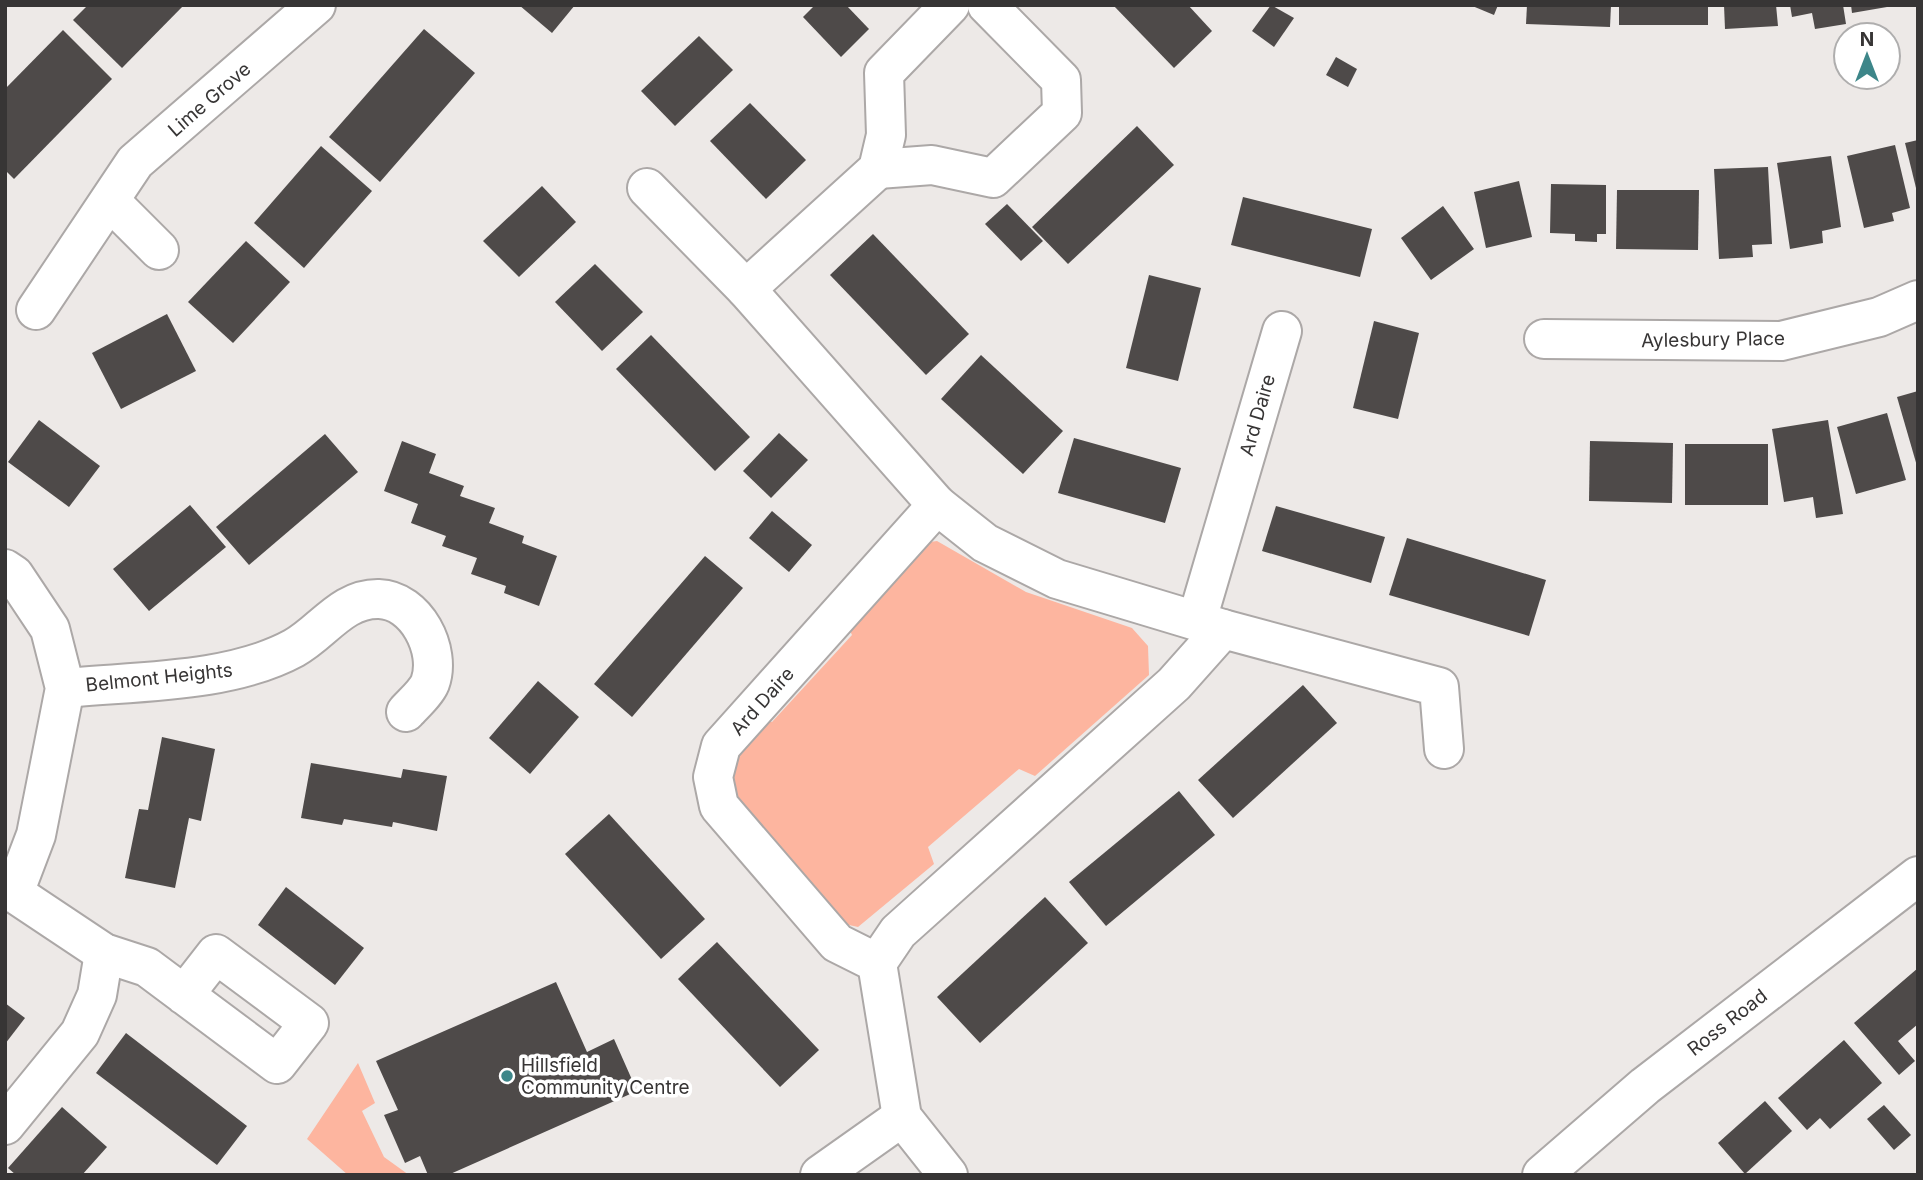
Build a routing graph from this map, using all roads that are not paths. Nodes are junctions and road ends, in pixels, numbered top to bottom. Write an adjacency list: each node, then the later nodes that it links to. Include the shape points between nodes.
1 (316, 5): 6 (street, Lime Grove, via 135,163)
2 (950, 5): 4 (street, via 884,73 886,135)
3 (987, 5): 4 (street, via 1061,80 1062,113 993,178 932,165)
4 (878, 169): 8 (street)
5 (647, 188): 8 (street)
6 (110, 201): 7 (street); 10 (street, Lime Grove)
7 (159, 250)
8 (746, 289): 13 (street)
9 (1918, 300): 12 (street, Aylesbury Place, via 1879,317 1781,341)
10 (36, 310)
11 (1282, 331): 15 (street, Ard Daire)
12 (1544, 339)
13 (937, 505): 15 (street, via 985,543 1057,579); 22 (street, Ard Daire, via 721,747 713,777 719,806 837,943)
14 (5, 569): 16 (street, Belmont Heights, via 14,575 50,629)
15 (1210, 625): 18 (street, via 1439,687); 22 (street, Ard Daire, via 1174,684 898,932)
16 (65, 688): 17 (street, Belmont Heights, via 248,667 295,648 345,608 362,600 382,599 404,606 421,626 432,654 430,684); 20 (street, Belmont Heights, via 36,835)
17 (406, 712)
18 (1444, 749)
19 (1918, 876): 28 (street, Ross Road, via 1646,1086)
20 (9, 892): 21 (street, Belmont Heights)
21 (104, 953): 23 (street, Belmont Heights, via 147,967); 25 (street, via 97,995 80,1033)
22 (877, 962): 24 (street)
23 (184, 995)
24 (902, 1117): 26 (street); 27 (street)
25 (5, 1125)
26 (820, 1175)
27 (948, 1175)
28 (1542, 1175)

